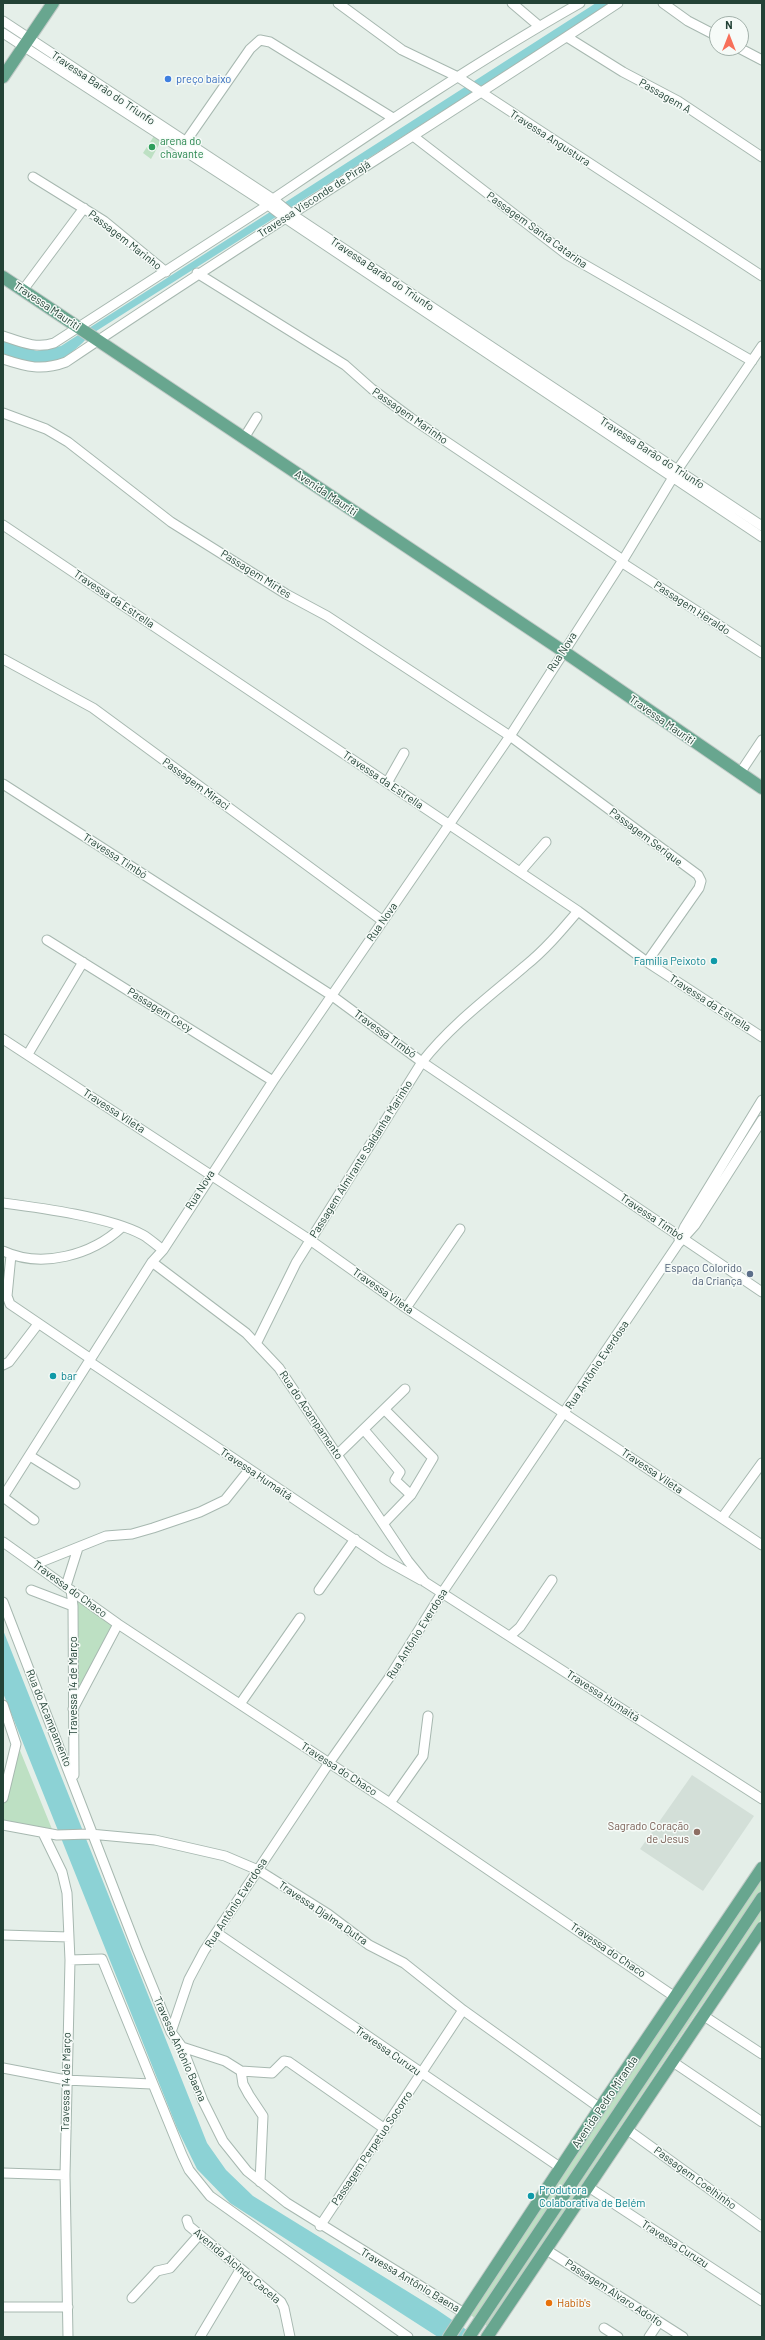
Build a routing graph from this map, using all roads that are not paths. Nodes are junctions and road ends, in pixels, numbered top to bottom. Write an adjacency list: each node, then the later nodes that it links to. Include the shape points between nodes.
1 (53, 3): 12 (main road)
2 (338, 3): 16 (street, Travessa Angustura, via 402,50)
3 (512, 3): 8 (street)
4 (580, 3): 8 (street, Travessa Visconde de Pirajá)
5 (618, 3): 11 (street, Travessa Visconde de Pirajá)
6 (663, 3): 9 (street)
7 (3, 21): 12 (street, Travessa Barão do Triunfo)
8 (540, 26): 16 (street, Travessa Visconde de Pirajá)
9 (709, 32)
10 (3, 34): 12 (street, Travessa Barão do Triunfo)
11 (567, 37): 17 (street, Travessa Visconde de Pirajá); 21 (street, Passagem A, via 623,72 678,101)
12 (26, 43): 15 (main road); 20 (street, Travessa Barão do Triunfo)
13 (749, 53): 14 (street)
14 (762, 60)
15 (3, 77)
16 (462, 80): 17 (street, Travessa Angustura); 18 (street, Travessa Visconde de Pirajá)
17 (480, 92): 19 (street, Travessa Visconde de Pirajá); 28 (street, Travessa Angustura)
18 (394, 118): 20 (street, via 270,42 260,40 250,49); 23 (street, Travessa Visconde de Pirajá)
19 (413, 136): 25 (street, Travessa Visconde de Pirajá); 35 (street, Passagem Santa Catarina, via 571,257)
20 (183, 146): 23 (street, Travessa Barão do Triunfo)
21 (762, 156)
22 (33, 177): 24 (street, Passagem Marinho)
23 (273, 204): 25 (street, Travessa Barão do Triunfo); 26 (street, Travessa Visconde de Pirajá)
24 (84, 208): 26 (street, Passagem Marinho); 30 (street, Passagem Marinho)
25 (288, 215): 27 (street, Travessa Visconde de Pirajá); 39 (street, Travessa Barão do Triunfo)
26 (166, 272): 31 (street, Travessa Visconde de Pirajá)
27 (198, 273): 31 (street, Travessa Visconde de Pirajá); 44 (street, Passagem Marinho, via 345,365 411,418)
28 (762, 276)
29 (3, 277): 30 (main road, Travessa Mauriti)
30 (23, 290): 31 (main road, Travessa Mauriti)
31 (87, 333): 32 (street, Travessa Visconde de Pirajá, via 46,346 32,345); 34 (street, Travessa Visconde de Pirajá, via 66,362 50,368 33,368); 38 (main road, Avenida Mauriti)
32 (3, 336)
33 (762, 346): 35 (street, Rua Nova)
34 (3, 359)
35 (752, 361): 39 (street, Rua Nova)
36 (3, 413): 48 (street, Passagem Mirtes, via 46,429 68,442 171,522 286,594 327,616)
37 (257, 417): 38 (street)
38 (244, 438): 45 (main road, Avenida Mauriti)
39 (675, 473): 40 (street, Travessa Barão do Triunfo); 44 (street, Rua Nova)
40 (751, 524): 42 (street, Travessa Barão do Triunfo); 43 (street, Travessa Barão do Triunfo)
41 (3, 525): 52 (street, Travessa da Estrella)
42 (762, 526)
43 (762, 537)
44 (622, 561): 45 (street, Rua Nova); 46 (street, Passagem Heraldo)
45 (562, 651): 48 (street, Rua Nova); 51 (main road, Travessa Mauriti)
46 (762, 653)
47 (3, 659): 59 (street, Passagem Miraci, via 93,708)
48 (510, 736): 55 (street, Rua Nova); 62 (street, Passagem Serique, via 700,878 699,888)
49 (762, 740): 51 (street)
50 (404, 753): 52 (street)
51 (740, 773): 54 (main road, Travessa Mauriti)
52 (387, 783): 55 (street, Travessa da Estrella)
53 (3, 784): 63 (street, Travessa Timbó)
54 (762, 788)
55 (450, 825): 57 (street, Travessa da Estrella); 59 (street, Rua Nova)
56 (546, 842): 57 (street)
57 (520, 872): 58 (street, Travessa da Estrella)
58 (578, 911): 62 (street, Travessa da Estrella); 67 (street, Passagem Almirante Saldanha Marinho, via 551,943 464,1016)
59 (383, 921): 63 (street, Rua Nova)
60 (46, 940): 61 (street, Passagem Cecy)
61 (83, 962): 66 (street); 68 (street, Passagem Cecy)
62 (647, 962): 64 (street, Travessa da Estrella)
63 (331, 995): 67 (street, Travessa Timbó); 68 (street, Rua Nova)
64 (762, 1037)
65 (3, 1039): 66 (street, Travessa Vileta)
66 (28, 1054): 71 (street, Travessa Vileta)
67 (422, 1062): 75 (street, Passagem Almirante Saldanha Marinho); 76 (street, Travessa Timbó)
68 (273, 1081): 71 (street, Rua Nova)
69 (762, 1100): 76 (street, Rua Antônio Everdosa)
70 (762, 1120): 76 (street, Rua Antônio Everdosa)
71 (210, 1174): 75 (street, Travessa Vileta); 77 (street, Rua Nova)
72 (3, 1203): 73 (street, via 91,1218)
73 (122, 1227): 77 (street, via 143,1235); 78 (street, via 111,1237 67,1256 42,1260)
74 (460, 1229): 81 (street)
75 (310, 1240): 81 (street, Travessa Vileta); 83 (street, Passagem Almirante Saldanha Marinho)
76 (681, 1240): 80 (street, Travessa Timbó); 88 (street, Rua Antônio Everdosa)
77 (162, 1250): 79 (street, Rua Nova)
78 (7, 1253): 82 (street, Travessa Humaitá, via 8,1300 13,1307)
79 (152, 1262): 83 (street, Rua do Acampamento); 84 (street, Rua Nova)
80 (762, 1292)
81 (406, 1308): 88 (street, Travessa Vileta)
82 (38, 1324): 84 (street, Travessa Humaitá); 85 (street, via 9,1362)
83 (257, 1342): 90 (street, Rua do Acampamento, via 283,1373)
84 (91, 1360): 91 (street, Rua Nova); 93 (street, Travessa Humaitá)
85 (3, 1365)
86 (405, 1389): 87 (street)
87 (384, 1410): 89 (street); 95 (street, via 433,1458)
88 (565, 1412): 97 (street, Travessa Vileta); 110 (street, Rua Antônio Everdosa)
89 (365, 1431): 90 (street); 95 (street, via 400,1472 396,1480)
90 (338, 1455): 99 (street, Rua do Acampamento)
91 (30, 1456): 94 (street); 96 (street, Rua Nova)
92 (762, 1463): 97 (street)
93 (249, 1470): 100 (street, Travessa Humaitá); 103 (street, via 225,1500 200,1512 132,1534 106,1536)
94 (75, 1484)
95 (411, 1495): 99 (street)
96 (3, 1497): 98 (street)
97 (722, 1518): 102 (street, Travessa Vileta)
98 (34, 1520)
99 (384, 1523): 106 (street, Rua do Acampamento)
100 (354, 1539): 106 (street, Travessa Humaitá); 109 (street)
101 (3, 1542): 104 (street, Travessa do Chaco)
102 (762, 1545)
103 (78, 1548): 104 (street); 107 (street)
104 (36, 1564): 107 (street, Travessa do Chaco)
105 (552, 1580): 115 (street, via 520,1627)
106 (425, 1582): 110 (street, Rua do Acampamento)
107 (68, 1588): 112 (street, Travessa 14 de Março); 114 (street, Travessa do Chaco)
108 (31, 1590): 112 (street)
109 (319, 1590)
110 (442, 1593): 115 (street, Travessa Humaitá); 120 (street, Rua Antônio Everdosa, via 389,1678)
111 (3, 1602): 121 (street, Rua do Acampamento)
112 (72, 1606): 118 (street, Travessa 14 de Março)
113 (300, 1618): 116 (street)
114 (118, 1624): 116 (street, Travessa do Chaco); 118 (street)
115 (510, 1636): 123 (street, Travessa Humaitá)
116 (240, 1704): 120 (street, Travessa do Chaco)
117 (3, 1705): 122 (street, via 16,1744)
118 (73, 1710): 121 (street, Travessa 14 de Março)
119 (428, 1716): 124 (street, via 423,1756)
120 (329, 1763): 124 (street, Travessa do Chaco); 129 (street, Rua Antônio Everdosa)
121 (74, 1783): 127 (street, Rua do Acampamento)
122 (3, 1798)
123 (762, 1800)
124 (390, 1803): 136 (street, Travessa do Chaco)
125 (3, 1825): 126 (street, Travessa Djalma Dutra)
126 (42, 1833): 127 (street, Travessa Djalma Dutra); 134 (street, Travessa 14 de Março, via 62,1872 67,1893)
127 (92, 1835): 129 (street, Travessa Djalma Dutra, via 127,1836 185,1845 225,1856); 139 (street, Travessa Antônio Baena)
128 (762, 1868): 136 (main road, Avenida Pedro Miranda)
129 (258, 1870): 132 (street, Rua Antônio Everdosa); 137 (street, Travessa Djalma Dutra, via 328,1914 369,1945 404,1963)
130 (762, 1898): 170 (main road, Avenida Pedro Miranda)
131 (762, 1928): 138 (main road)
132 (217, 1933): 139 (street, Rua Antônio Everdosa, via 196,1963); 145 (street, Travessa Curuzu)
133 (3, 1935): 134 (street)
134 (68, 1937): 135 (street, Travessa 14 de Março)
135 (70, 1960): 146 (street, Travessa 14 de Março); 147 (street, via 102,1959)
136 (675, 1996): 148 (main road, Avenida Pedro Miranda)
137 (463, 2010): 145 (street, Passagem Perpetuo Socorro); 148 (street, Travessa Djalma Dutra)
138 (704, 2016): 141 (street); 142 (main road)
139 (171, 2032): 140 (street, Travessa Antônio Baena)
140 (182, 2047): 144 (street, via 225,2061); 155 (street, Travessa Antônio Baena, via 215,2127 233,2155)
141 (762, 2054)
142 (673, 2062): 149 (street); 151 (main road)
143 (3, 2068): 146 (street)
144 (241, 2071): 150 (street, via 272,2073 284,2061 289,2062); 155 (street, via 243,2084 263,2116)
145 (421, 2074): 150 (street, Passagem Perpetuo Socorro); 152 (street, Travessa Curuzu)
146 (66, 2080): 147 (street); 154 (street, Travessa 14 de Março)
147 (151, 2084): 175 (street, via 189,2170 210,2196)
148 (600, 2108): 152 (main road, Avenida Pedro Miranda)
149 (762, 2122)
150 (385, 2129): 158 (street, Passagem Perpetuo Socorro)
151 (628, 2130): 156 (main road); 159 (street, Passagem Coelhinho)
152 (561, 2168): 167 (main road, Avenida Pedro Miranda)
153 (3, 2173): 154 (street)
154 (65, 2176): 166 (street, Travessa 14 de Março)
155 (260, 2182): 158 (street, Travessa Antônio Baena)
156 (587, 2186): 161 (main road); 164 (street, Travessa Curuzu)
157 (186, 2220): 160 (street, Avenida Alcindo Cacela)
158 (320, 2226): 167 (street, Travessa Antônio Baena)
159 (762, 2227)
160 (199, 2234): 162 (street, Avenida Alcindo Cacela); 163 (street, via 170,2268 157,2270)
161 (545, 2249): 168 (street, Passagem Alvaro Adolfo); 171 (main road)
162 (240, 2270): 173 (street); 174 (street, Avenida Alcindo Cacela, via 281,2302)
163 (132, 2298)
164 (762, 2301)
165 (3, 2307): 166 (street)
166 (68, 2307): 172 (street, Travessa 14 de Março)
167 (463, 2314): 176 (main road, Avenida Pedro Miranda)
168 (660, 2322): 178 (street); 179 (street, Passagem Alvaro Adolfo)
169 (604, 2328): 177 (street)
170 (471, 2333)
171 (490, 2336)
172 (68, 2337)
173 (200, 2337)
174 (290, 2337)
175 (408, 2337)
176 (449, 2337)
177 (618, 2337)
178 (649, 2337)
179 (683, 2337)

